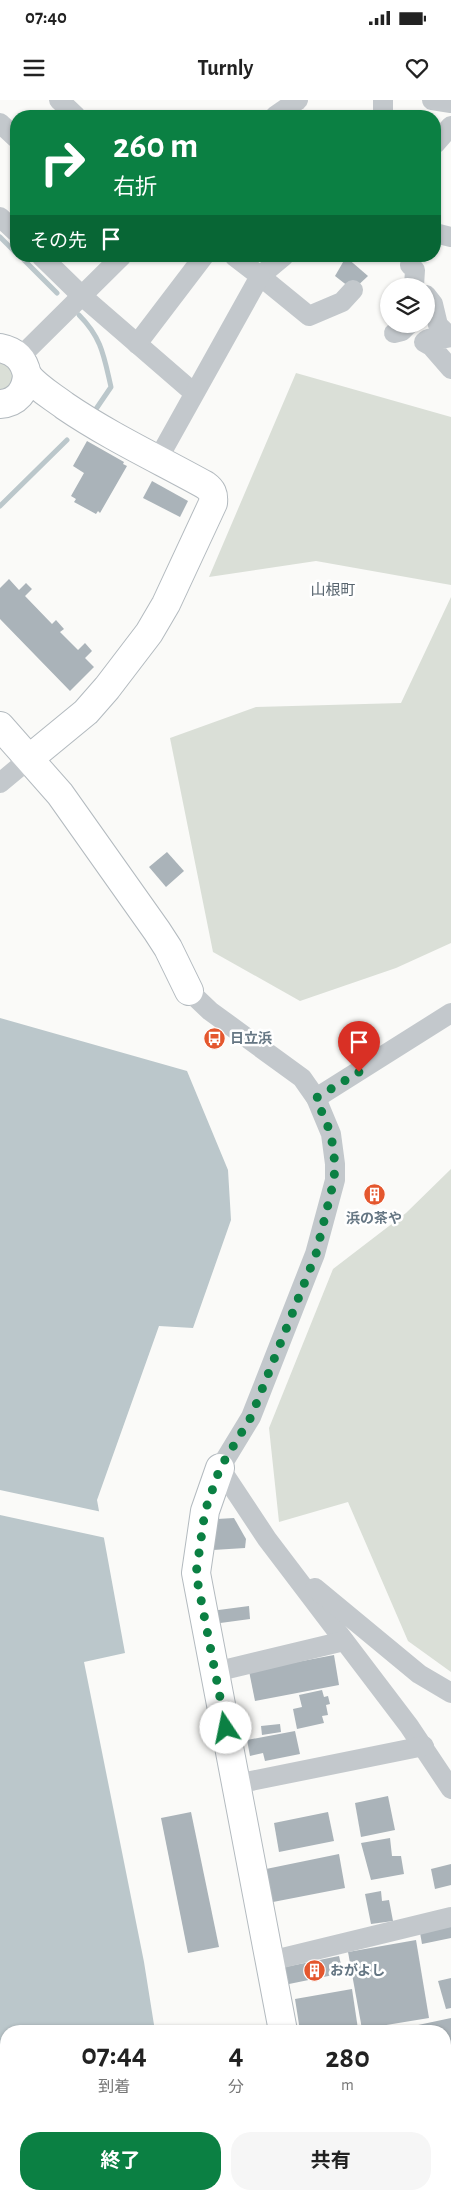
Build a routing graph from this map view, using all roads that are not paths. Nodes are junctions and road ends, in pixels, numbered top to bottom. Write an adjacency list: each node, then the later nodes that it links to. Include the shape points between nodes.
1 (59, 100): 5 (street)
2 (298, 100): 6 (street)
3 (432, 100): 4 (street)
4 (451, 103)
5 (70, 110)
6 (283, 110)
7 (0, 123): 9 (street)
8 (451, 126): 10 (street)
9 (10, 132)
10 (441, 137)
11 (0, 217): 12 (street)
12 (10, 226)
13 (47, 262): 22 (street)
14 (116, 262): 22 (street)
15 (199, 262): 24 (street)
16 (242, 262): 19 (street)
17 (277, 262): 19 (street)
18 (411, 262): 20 (street)
19 (260, 276): 21 (street, via 309,316 342,302); 27 (street)
20 (414, 278)
21 (353, 290)
22 (82, 296): 24 (street); 26 (street)
23 (435, 312): 25 (street, via 438,324 450,337 434,337 424,342 432,346)
24 (137, 344): 27 (street)
25 (451, 368)
26 (13, 377): 28 (street, via 33,382 97,428)
27 (194, 393): 28 (street)
28 (158, 460): 30 (street, via 210,489 213,503 149,633 86,712)
29 (0, 726): 30 (street)
30 (30, 758): 31 (street); 32 (street, via 60,794 157,931)
31 (0, 782)
32 (189, 992): 34 (street, via 302,1078)
33 (451, 1013): 34 (street)
34 (316, 1098): 35 (street, via 331,1134 335,1164 316,1254 251,1417)
35 (220, 1468): 36 (street); 38 (street, via 205,1511 196,1574)
36 (290, 1568): 37 (street); 39 (street, via 419,1674)
37 (344, 1641): 38 (street); 40 (street)
38 (215, 1672): 41 (street)
39 (451, 1693)
40 (424, 1746): 41 (street); 42 (street)
41 (236, 1784): 44 (street)
42 (451, 1789)
43 (451, 1917): 44 (street)
44 (270, 1961): 45 (street)
45 (283, 2025)

